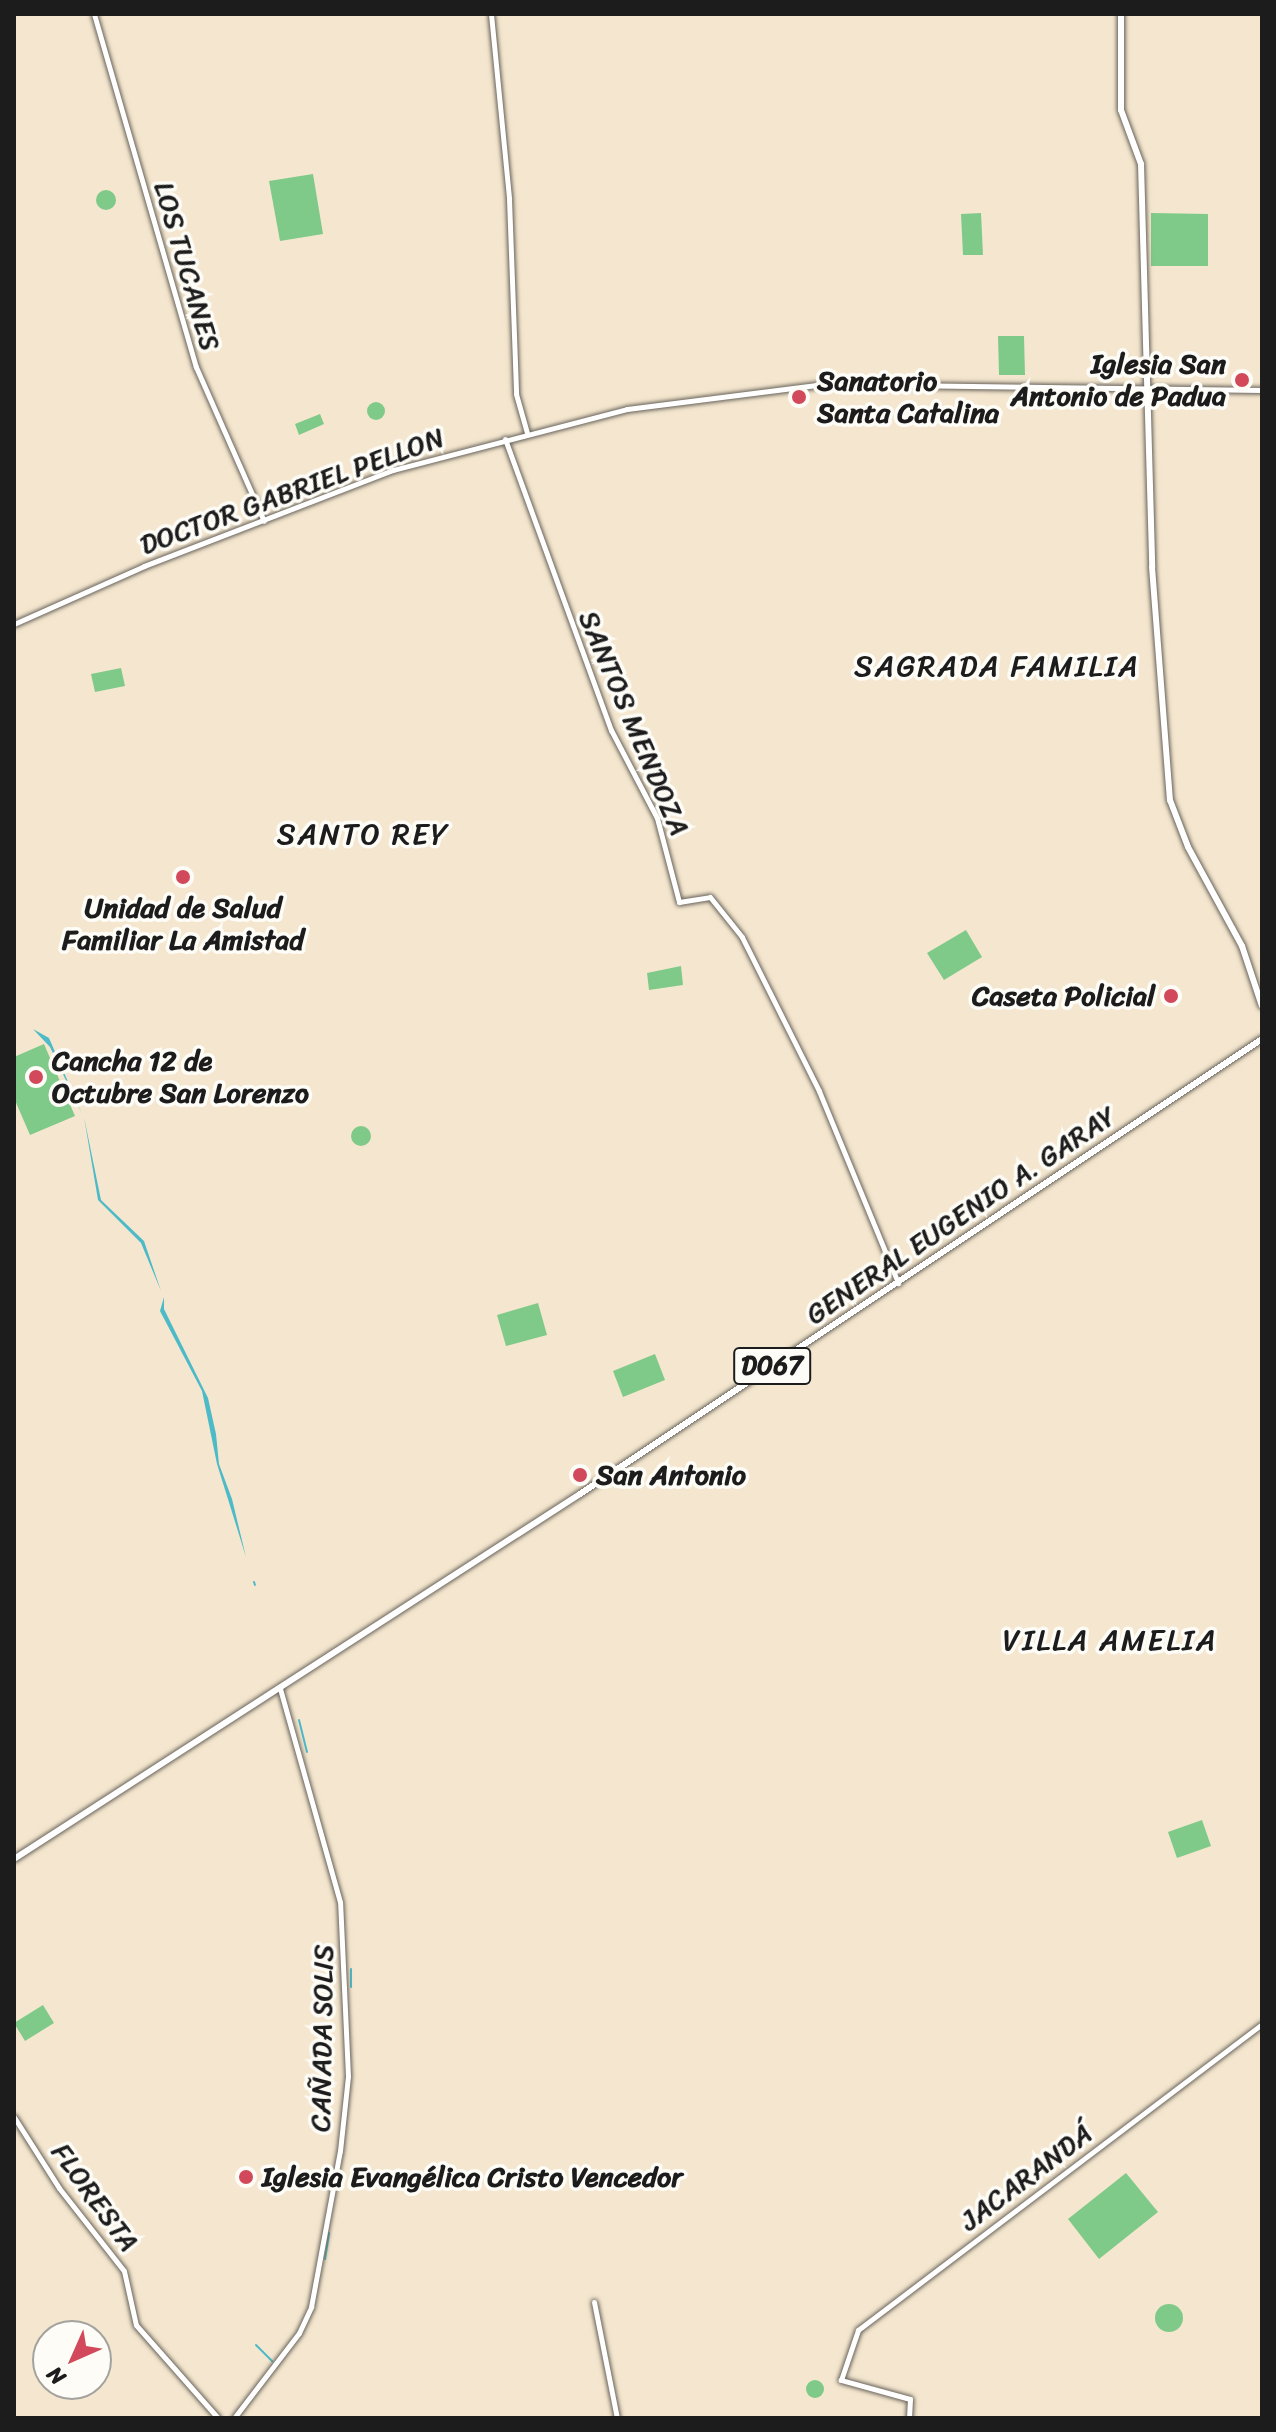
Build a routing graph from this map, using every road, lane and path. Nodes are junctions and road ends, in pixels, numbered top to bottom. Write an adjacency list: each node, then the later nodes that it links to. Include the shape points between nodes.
1 (94, 14): 8 (street, LOS TUCANES, via 196,367)
2 (491, 14): 6 (street, via 509,199 516,394)
3 (1121, 14): 4 (main road, via 1123,122 1141,164)
4 (1145, 389): 5 (street, DOCTOR GABRIEL PELLON); 6 (street, DOCTOR GABRIEL PELLON, via 826,384 627,409); 10 (main road, via 1170,800 1188,847 1242,946)
5 (1262, 390)
6 (527, 433): 7 (street, DOCTOR GABRIEL PELLON)
7 (505, 439): 8 (street, DOCTOR GABRIEL PELLON, via 393,470); 12 (street, SANTOS MENDOZA, via 594,686 657,818 679,902 713,898 742,937 819,1091)
8 (264, 521): 9 (street, DOCTOR GABRIEL PELLON)
9 (14, 624)
10 (1262, 1006)
11 (1262, 1039): 12 (main road, GENERAL EUGENIO A. GARAY / D067)
12 (899, 1284): 13 (main road, GENERAL EUGENIO A. GARAY / D067)
13 (280, 1688): 14 (main road, D067); 19 (street, CAÑADA SOLIS, via 340,1902 348,2076 311,2307 299,2333)
14 (14, 1859)
15 (1262, 2024): 21 (street, JACARANDÁ, via 867,2321 852,2340 841,2380 910,2399)
16 (14, 2117): 18 (street, FLORESTA, via 59,2188 124,2271 136,2325)
17 (594, 2302): 20 (street)
18 (218, 2418)
19 (234, 2418)
20 (617, 2418)
21 (909, 2418)

